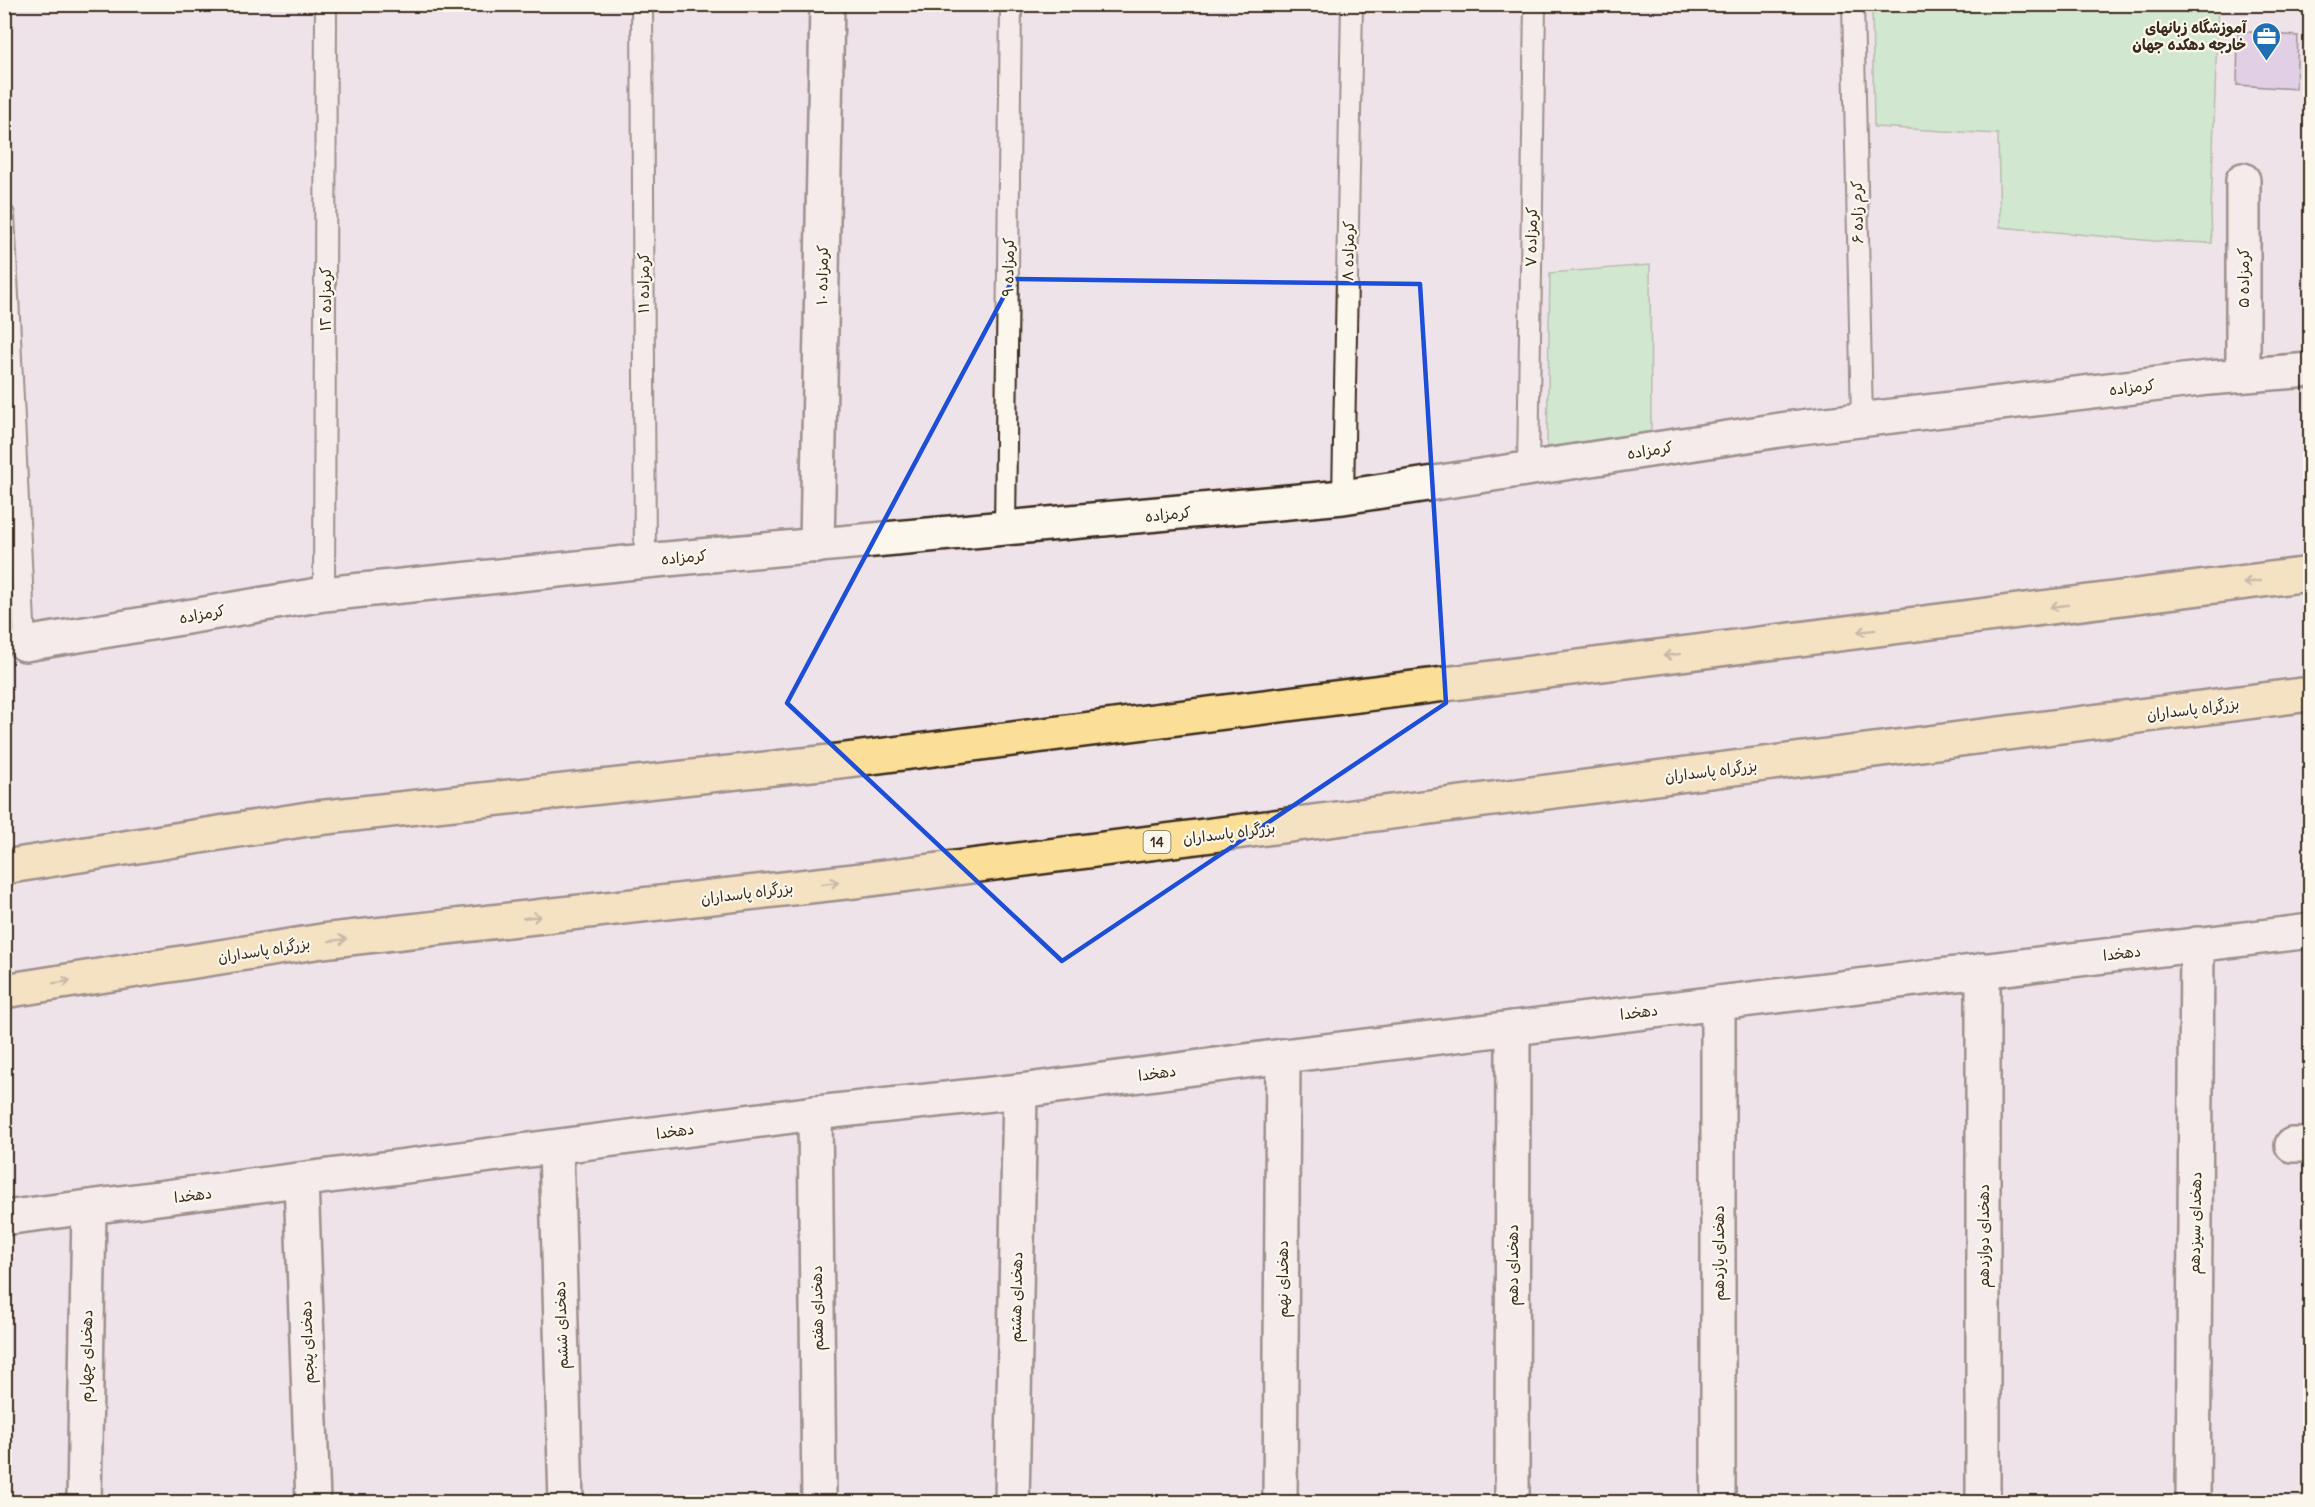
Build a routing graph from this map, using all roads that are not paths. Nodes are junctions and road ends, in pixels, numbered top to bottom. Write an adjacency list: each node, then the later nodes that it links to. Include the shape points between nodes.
1 (326, 4): 19 (lane, کرمزاده ١٢)
2 (642, 4): 17 (lane, کرمزاده ١١)
3 (827, 4): 16 (street, کرمزاده ١٠)
4 (1011, 4): 15 (lane, کرمزاده ٩)
5 (1352, 4): 14 (lane, کرمزاده ٨)
6 (1535, 4): 13 (lane, کرمزاده ٧)
7 (1853, 4): 12 (lane, کرم زاده ۶)
8 (2243, 180): 11 (street, کرمزاده ۵)
9 (4, 215): 20 (lane)
10 (2310, 370): 11 (street, کرمزاده)
11 (2243, 375): 12 (street, کرمزاده)
12 (1862, 420): 13 (street, کرمزاده)
13 (1528, 469): 14 (street, کرمزاده)
14 (1343, 497): 15 (street, کرمزاده)
15 (1005, 529): 16 (street, کرمزاده)
16 (817, 546): 17 (street, کرمزاده)
17 (645, 561): 19 (street, کرمزاده)
18 (2310, 574): 22 (highway, one-way to 22, via 839,761 308,819)
19 (324, 594): 20 (street, کرمزاده)
20 (25, 644)
21 (2310, 694): 26 (highway, بزرگراه پاسداران / 14, one-way to 21, via 322,941 855,881)
22 (4, 867)
23 (2310, 931): 24 (street, دهخدا)
24 (2197, 944): 25 (street, دهخدا); 45 (street, دهخدای سیزدهم)
25 (1983, 970): 27 (street, دهخدا); 44 (street, دهخدای دوازدهم)
26 (4, 991)
27 (1718, 1003): 28 (street, دهخدا); 43 (street, دهخدای یازدهم)
28 (1513, 1028): 29 (street, دهخدا); 42 (street, دهخدای دهم)
29 (1283, 1056): 30 (street, دهخدا); 41 (street, دهخدای نهم)
30 (1020, 1091): 31 (street, دهخدا); 40 (street, دهخدای هشتم)
31 (815, 1113): 32 (street, دهخدا); 39 (street, دهخدای هفتم)
32 (556, 1147): 33 (street, دهخدا); 38 (street, دهخدای ششم)
33 (302, 1181): 34 (street, دهخدا); 37 (street, دهخدای پنجم)
34 (88, 1209): 35 (street, دهخدا); 36 (street, دهخدای چهارم)
35 (4, 1218)
36 (84, 1503)
37 (313, 1503)
38 (566, 1503)
39 (819, 1503)
40 (1012, 1503)
41 (1280, 1503)
42 (1512, 1503)
43 (1718, 1503)
44 (1983, 1503)
45 (2193, 1503)

